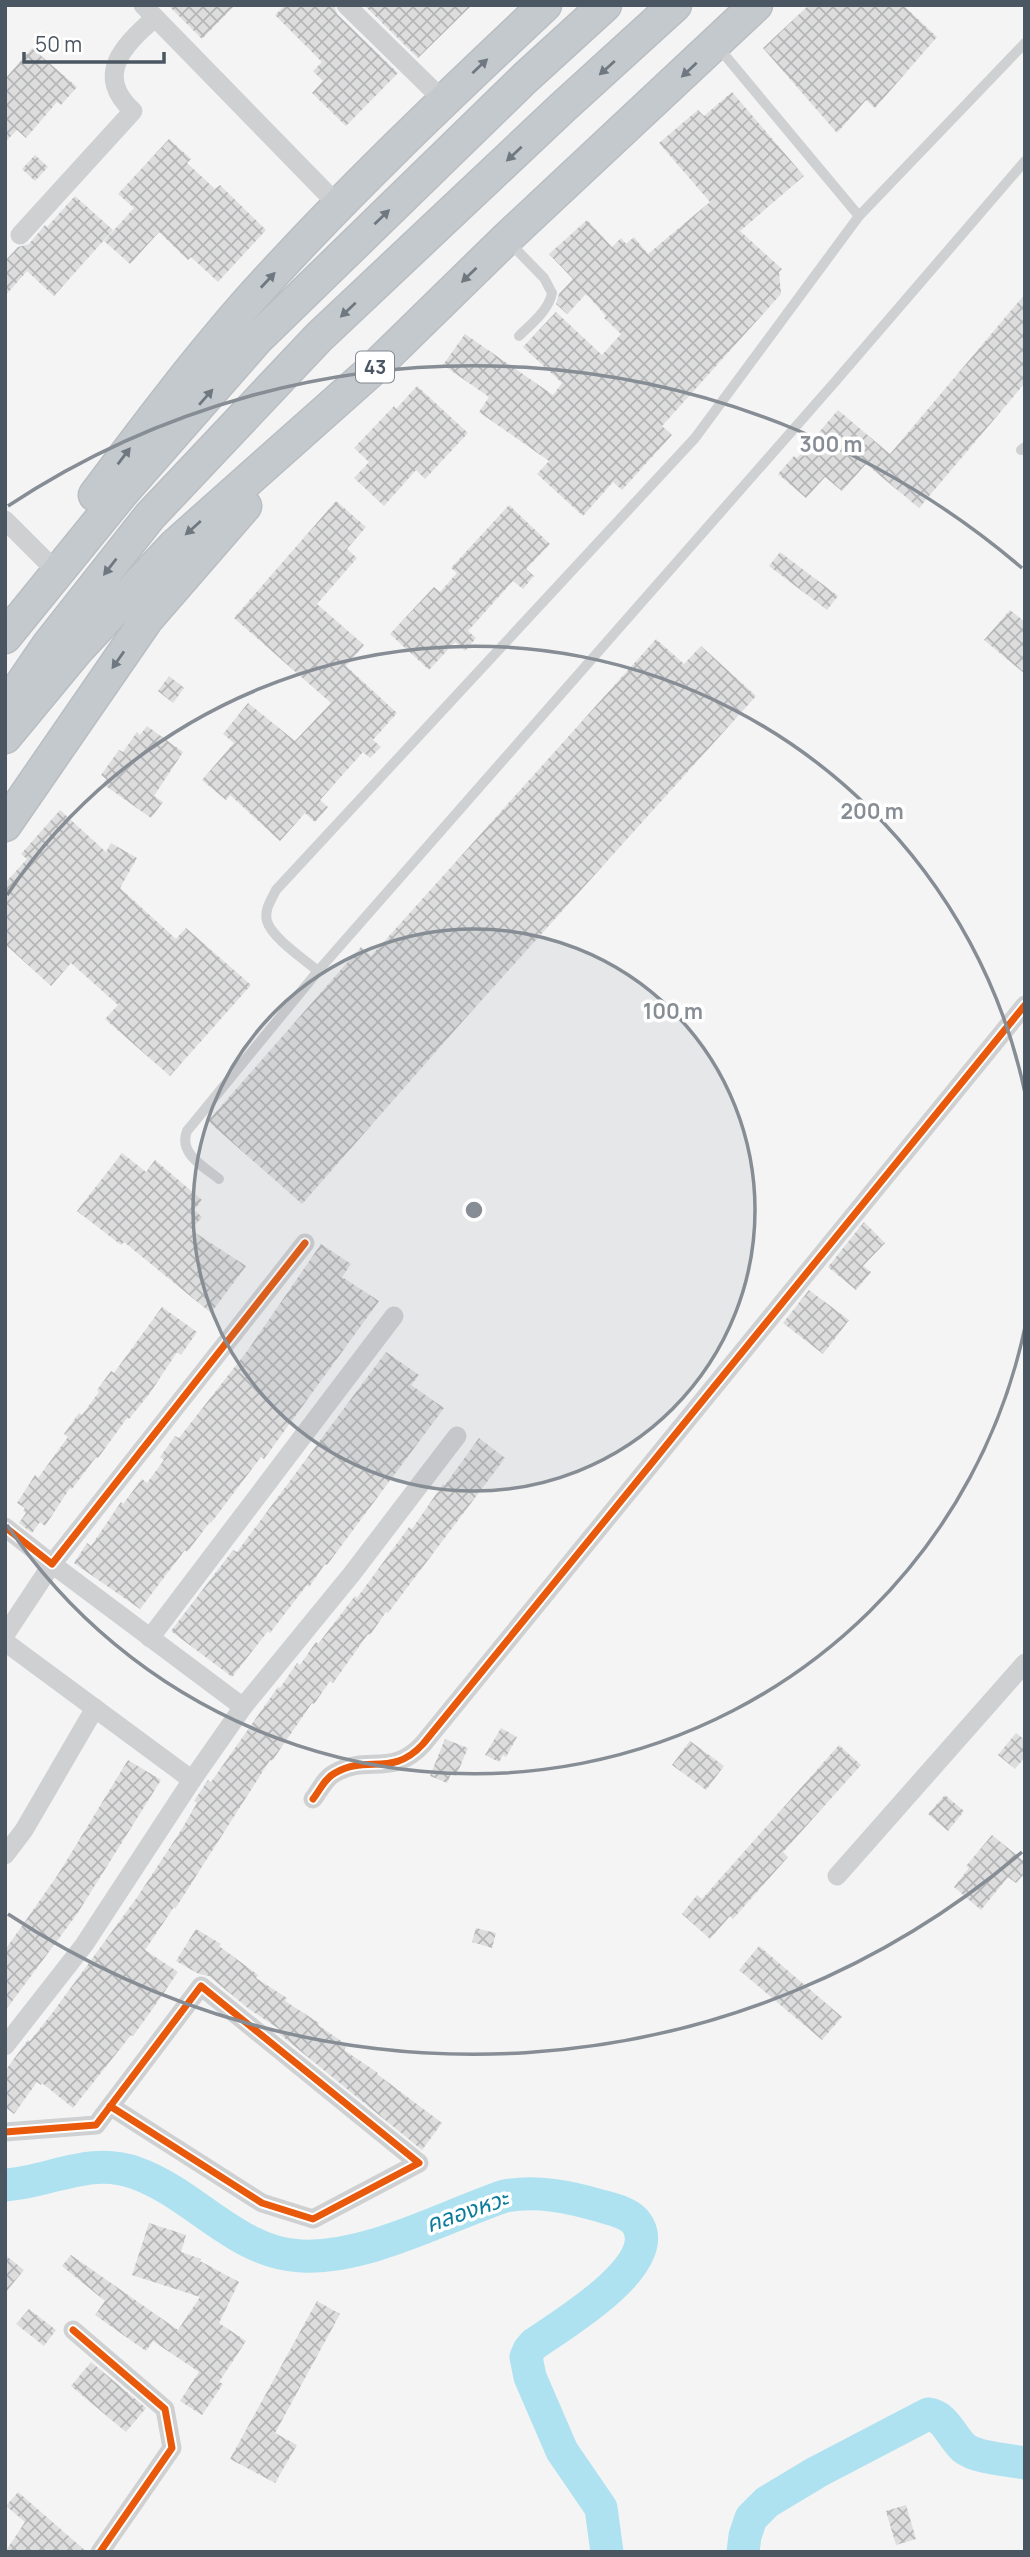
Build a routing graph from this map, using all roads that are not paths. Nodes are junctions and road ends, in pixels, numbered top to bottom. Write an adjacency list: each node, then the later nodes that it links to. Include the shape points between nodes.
1 (346, 5): 9 (street)
2 (545, 5): 9 (highway, one-way to 2)
3 (605, 5): 19 (highway, one-way to 3, via 257,339)
4 (675, 5): 20 (highway, one-way to 20, via 319,337 150,516)
5 (756, 5): 7 (highway, 43)
6 (149, 11): 11 (street); 13 (street, via 116,62 116,87 133,111)
7 (716, 44): 12 (lane); 14 (highway, 43, one-way to 14)
8 (1025, 44): 12 (lane)
9 (444, 101): 11 (highway)
10 (1025, 161): 23 (lane)
11 (338, 205): 18 (highway, one-way to 11, via 181,381)
12 (859, 216): 23 (lane, via 695,438 276,890 267,906 267,922)
13 (20, 235)
14 (506, 239): 15 (lane, via 544,278 552,293 545,309); 16 (highway, 43, one-way to 16)
15 (519, 336)
16 (373, 369): 21 (highway, 43, one-way to 21, via 175,545); 22 (highway, one-way to 22, via 147,619)
17 (5, 520): 18 (street)
18 (48, 564): 19 (highway)
19 (5, 636)
20 (5, 708)
21 (5, 737)
22 (5, 825)
23 (318, 971): 25 (lane, via 187,1131 187,1152)
24 (1025, 1005): 38 (street, via 415,1753 398,1762 354,1766 335,1773)
25 (219, 1179)
26 (305, 1243): 30 (street)
27 (394, 1317): 32 (street)
28 (457, 1436): 35 (street)
29 (5, 1527): 30 (street)
30 (52, 1564): 31 (street); 32 (street)
31 (5, 1635)
32 (150, 1638): 35 (street)
33 (5, 1642): 36 (street)
34 (1025, 1663): 40 (street)
35 (243, 1707): 37 (street)
36 (95, 1708): 37 (street); 39 (street)
37 (192, 1780): 41 (street, via 84,1945)
38 (313, 1799)
39 (5, 1855)
40 (837, 1876)
41 (5, 2046)
42 (110, 2106): 42 (street, via 262,2203 313,2219 419,2163 201,1986); 43 (street, via 96,2125)
43 (5, 2132)
44 (73, 2330): 45 (street, via 165,2409 172,2448)
45 (100, 2552)

